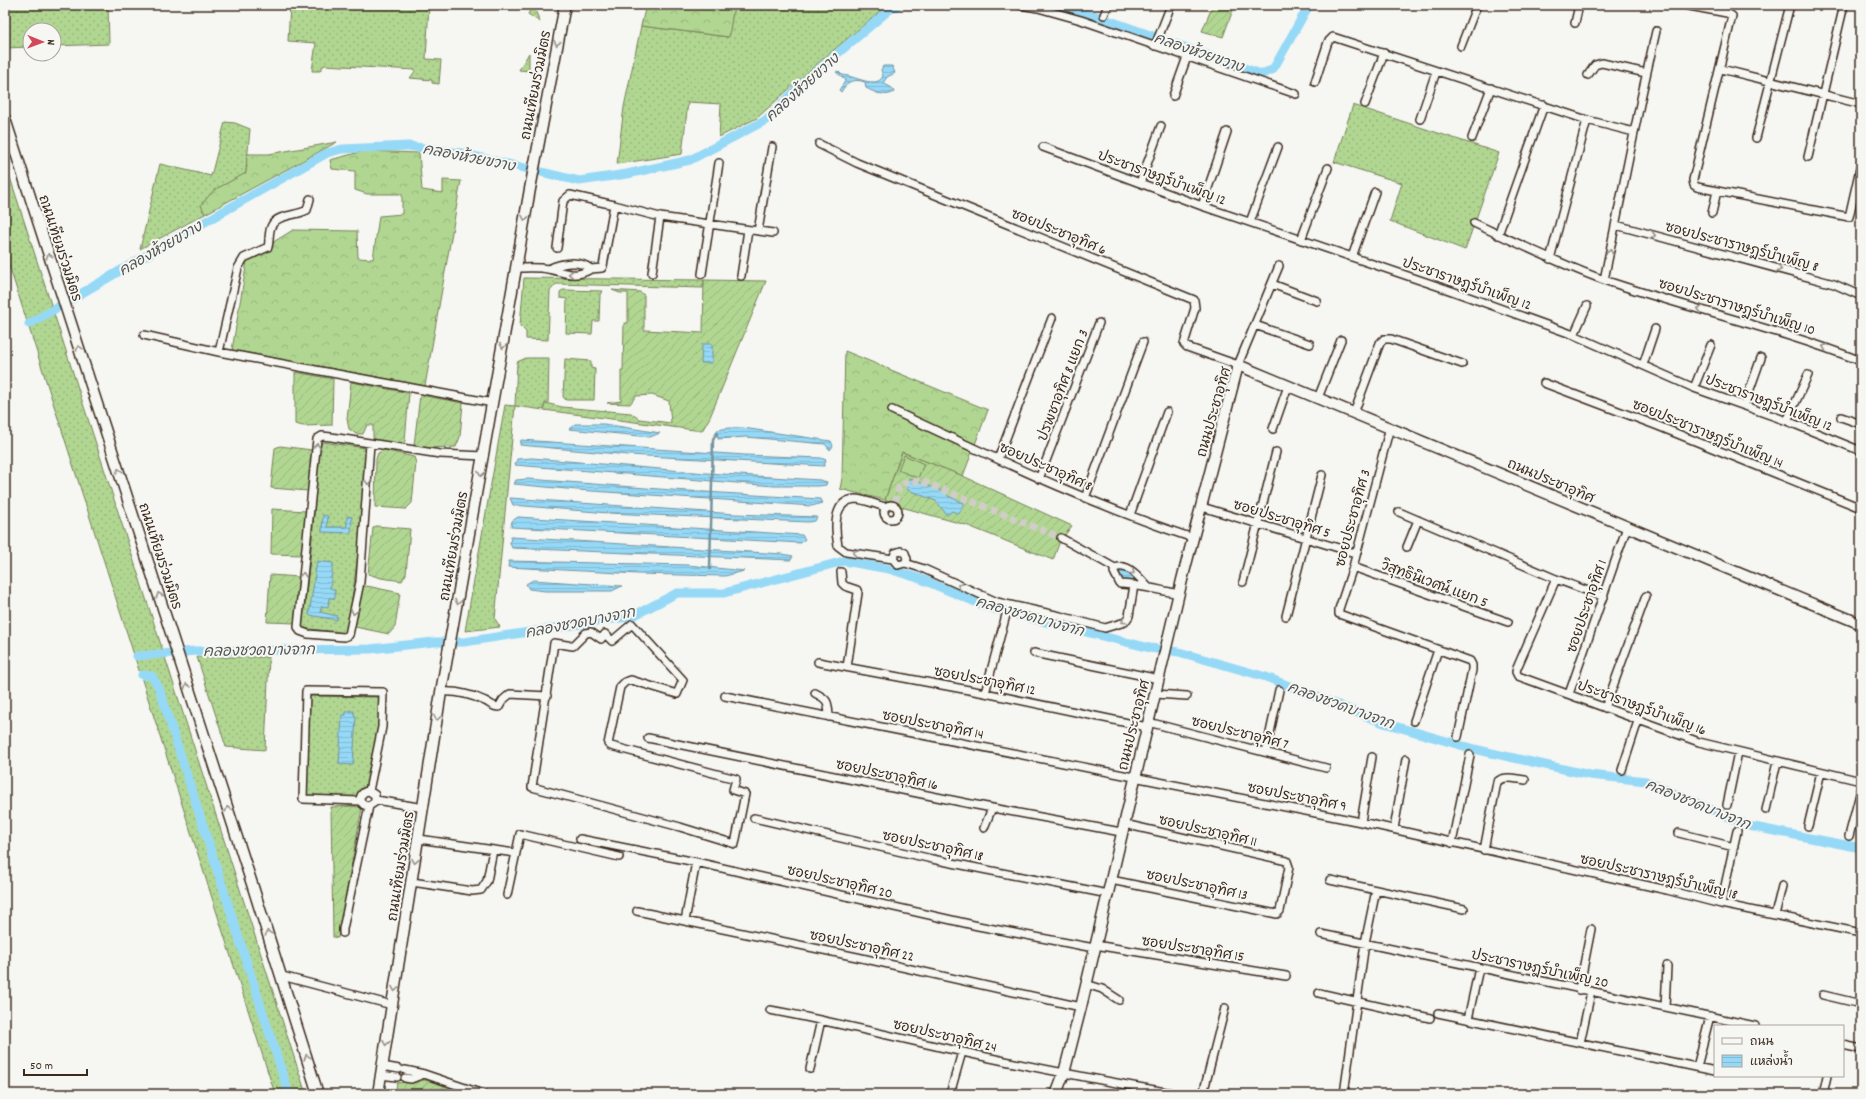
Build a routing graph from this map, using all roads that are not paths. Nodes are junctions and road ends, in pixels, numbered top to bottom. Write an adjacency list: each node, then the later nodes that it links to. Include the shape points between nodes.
1 (565, 5): 67 (street, ถนนเทียมร่วมมิตร, one-way to 67)
2 (1020, 5): 13 (street, via 1081,20)
3 (1108, 5): 10 (street)
4 (1171, 5): 13 (street)
5 (1477, 5): 14 (street)
6 (1579, 5): 11 (street)
7 (1684, 5): 17 (street, via 1732,16)
8 (1790, 5): 21 (street)
9 (1844, 5): 25 (street)
10 (1104, 15)
11 (1575, 23)
12 (1656, 31): 19 (street)
13 (1156, 45): 16 (street)
14 (1461, 46)
15 (1384, 53): 18 (street); 22 (street, via 1333,37 1328,42); 27 (street)
16 (1187, 57): 24 (street); 26 (street)
17 (1721, 69): 21 (street); 47 (street, via 1693,180 1697,187)
18 (1436, 72): 23 (street); 31 (street)
19 (1646, 73): 20 (street, via 1602,63 1595,65); 35 (street)
20 (1588, 75)
21 (1770, 80): 25 (street); 37 (street)
22 (1315, 82)
23 (1490, 88): 29 (street); 36 (street)
24 (1296, 94)
25 (1823, 94): 28 (street); 42 (street)
26 (1173, 96)
27 (1365, 104)
28 (1861, 104)
29 (1544, 105): 32 (street); 61 (street)
30 (5, 119): 225 (street, ถนนเทียมร่วมมิตร, one-way to 30)
31 (1420, 119)
32 (1587, 120): 35 (street); 65 (street)
33 (1161, 126): 46 (street)
34 (1227, 132): 51 (street)
35 (1634, 132): 57 (street)
36 (1472, 138)
37 (1756, 138)
38 (819, 144): 90 (street, ซอยประชาอุทิศ 6, via 857,162 1194,300 1195,308 1184,344)
39 (1278, 146): 54 (street)
40 (772, 147): 59 (street)
41 (1043, 147): 46 (street, ประชาราษฎร์บำเพ็ญ 12)
42 (1808, 157)
43 (719, 163): 56 (street)
44 (1861, 164): 47 (street, via 1849,217)
45 (1328, 168): 62 (street)
46 (1140, 183): 51 (street, ประชาราษฎร์บำเพ็ญ 12)
47 (1717, 191): 52 (street)
48 (1375, 192): 64 (street)
49 (310, 199): 86 (street, via 307,210 278,219 272,224 268,247 244,258 238,268)
50 (614, 205): 53 (street); 63 (street, via 570,195 566,197 563,201); 67 (street, via 602,268 591,269 584,264 562,263 548,269)
51 (1202, 206): 54 (street, ประชาราษฎร์บำเพ็ญ 12)
52 (1712, 213)
53 (660, 217): 56 (street); 68 (street)
54 (1250, 222): 62 (street, ประชาราษฎร์บำเพ็ญ 12)
55 (1474, 223): 61 (street, ซอยประชาราษฎร์บำเพ็ญ 10)
56 (710, 224): 58 (street); 69 (street)
57 (1616, 224): 71 (street, one-way to 57); 73 (street, ซอยประชาราษฎร์บำเพ็ญ 8, one-way to 73, via 1834,284)
58 (748, 230): 59 (street); 70 (street)
59 (758, 231): 60 (street)
60 (772, 233)
61 (1498, 234): 65 (street, ซอยประชาราษฎร์บำเพ็ญ 10)
62 (1301, 240): 64 (street, ประชาราษฎร์บำเพ็ญ 12)
63 (557, 248)
64 (1352, 257): 81 (street, ประชาราษฎร์บำเพ็ญ 12)
65 (1550, 259): 71 (street, ซอยประชาราษฎร์บำเพ็ญ 10)
66 (1279, 266): 72 (street)
67 (516, 268): 97 (street, ถนนเทียมร่วมมิตร, one-way to 97)
68 (652, 273)
69 (702, 274)
70 (741, 276)
71 (1604, 280): 88 (street, ซอยประชาราษฎร์บำเพ็ญ 10, one-way to 71, via 1814,342)
72 (1272, 284): 74 (street); 78 (street)
73 (1861, 296)
74 (1317, 301)
75 (1587, 306): 81 (street)
76 (1052, 318): 111 (street)
77 (1099, 323): 113 (street, ปรพชาอุทิศ 8 แยก 3)
78 (1256, 325): 84 (street); 90 (street)
79 (1654, 330): 91 (street)
80 (144, 335): 86 (street)
81 (1574, 335): 91 (street, ประชาราษฎร์บำเพ็ญ 12)
82 (1341, 340): 96 (street)
83 (1143, 342): 114 (street)
84 (1310, 344)
85 (1711, 345): 95 (street)
86 (219, 352): 97 (street)
87 (1761, 358): 98 (street)
88 (1861, 360)
89 (1462, 364): 101 (street, via 1391,339 1384,339 1380,343)
90 (1238, 365): 94 (street, ถนนประชาอุทิศ); 116 (street, ถนนประชาอุทิศ)
91 (1643, 365): 95 (street, ประชาราษฎร์บำเพ็ญ 12)
92 (1808, 375): 103 (street)
93 (1544, 383): 117 (street, ซอยประชาราษฎร์บำเพ็ญ 14)
94 (1288, 386): 96 (street, ถนนประชาอุทิศ); 106 (street)
95 (1694, 388): 98 (street, ประชาราษฎร์บำเพ็ญ 12)
96 (1318, 398): 101 (street, ถนนประชาอุทิศ)
97 (493, 403): 110 (street, ถนนเทียมร่วมมิตร)
98 (1744, 406): 103 (street, ประชาราษฎร์บำเพ็ญ 12)
99 (892, 410): 111 (street, ซอยประชาอุทิศ 8)
100 (1167, 412): 119 (street)
101 (1354, 413): 105 (street, ถนนประชาอุทิศ)
102 (1841, 417): 104 (street)
103 (1787, 421): 108 (street, ประชาราษฎร์บำเพ็ญ 12)
104 (1861, 424)
105 (1390, 427): 122 (street, ถนนประชาอุทิศ); 127 (street, ซอยประชาอุทิศ 3)
106 (1273, 429)
107 (370, 444): 107 (street, one-way to 107, via 360,582 349,635 344,637 308,634 300,631 298,627 317,439 322,436); 110 (street, via 440,454)
108 (1861, 451)
109 (1276, 452): 121 (street)
110 (484, 456): 150 (street, ถนนเทียมร่วมมิตร, one-way to 150)
111 (998, 459): 113 (street, ซอยประชาอุทิศ 8)
112 (1322, 475): 125 (street)
113 (1039, 479): 114 (street, ซอยประชาอุทิศ 8)
114 (1085, 498): 119 (street, ซอยประชาอุทิศ 8)
115 (886, 507): 115 (street, via 885,516 896,518 898,514 895,504); 128 (street, one-way to 115, via 846,552 838,546 836,535 838,510 844,502 855,499)
116 (1202, 507): 121 (street, ซอยประชาอุทิศ 5); 124 (street, ถนนประชาอุทิศ)
117 (1861, 508)
118 (1399, 512): 120 (street)
119 (1130, 515): 124 (street, ซอยประชาอุทิศ 8)
120 (1418, 520): 126 (street); 133 (street)
121 (1257, 524): 125 (street, ซอยประชาอุทิศ 5); 134 (street)
122 (1627, 527): 139 (street, ซอยประชาอุทิศ 1); 143 (street, ถนนประชาอุทิศ)
123 (1061, 538): 131 (street)
124 (1193, 538): 137 (street, ถนนประชาอุทิศ)
125 (1307, 540): 127 (street, ซอยประชาอุทิศ 5); 141 (street)
126 (1407, 547)
127 (1355, 553): 130 (street, ซอยประชาอุทิศ 3)
128 (893, 559): 129 (street, via 898,565); 129 (street, via 895,553 903,552 907,557)
129 (905, 563): 135 (street, one-way to 129, via 1130,616 1125,622 1104,628 997,602)
130 (1353, 567): 142 (street, วิสุทธินิเวศน์ แยก 5); 144 (street, ซอยประชาอุทิศ 3, via 1339,614)
131 (1115, 568): 135 (street, via 1114,572 1120,584); 136 (street, one-way to 136, via 1127,567)
132 (841, 572): 147 (street, via 842,583 857,590 858,593)
133 (1556, 579): 139 (street); 154 (street, ประชาราษฎร์บำเพ็ญ 16, via 1516,672 1518,676)
134 (1243, 582)
135 (1134, 585): 136 (street)
136 (1149, 588): 137 (street)
137 (1180, 594): 148 (street, ถนนประชาอุทิศ)
138 (1646, 596): 158 (street)
139 (1604, 597): 154 (street, ซอยประชาอุทิศ 1)
140 (1006, 615): 152 (street)
141 (1286, 616)
142 (1508, 622)
143 (1861, 624)
144 (1438, 650): 160 (street); 163 (street, via 1470,661 1472,665)
145 (1034, 653): 148 (street)
146 (818, 662): 147 (street, ซอยประชาอุทิศ 12)
147 (847, 667): 152 (street, ซอยประชาอุทิศ 12)
148 (1159, 679): 153 (street, ถนนประชาอุทิศ)
149 (1279, 690): 165 (street)
150 (441, 692): 155 (street, via 453,692 496,707 510,694); 183 (street, ถนนเทียมร่วมมิตร, one-way to 183)
151 (815, 693): 159 (street, via 828,702)
152 (985, 693): 162 (street, ซอยประชาอุทิศ 12)
153 (1155, 694): 157 (street); 162 (street, ถนนประชาอุทิศ)
154 (1569, 694): 158 (street, ประชาราษฎร์บำเพ็ญ 16)
155 (547, 696): 155 (street, via 554,643 573,646 586,633 591,632 601,639 605,634 612,641 632,624 682,680 677,694 631,680 622,684 608,744 736,779 733,790 745,794 735,844 532,787)
156 (725, 696): 159 (street, ซอยประชาอุทิศ 14)
157 (1187, 696)
158 (1605, 708): 161 (street, ประชาราษฎร์บำเพ็ญ 16)
159 (829, 717): 174 (street, ซอยประชาอุทิศ 14)
160 (1414, 721)
161 (1638, 721): 166 (street, ประชาราษฎร์บำเพ็ญ 16); 172 (street)
162 (1148, 725): 165 (street, ซอยประชาอุทิศ 7); 174 (street, ถนนประชาอุทิศ)
163 (1458, 737)
164 (648, 738): 184 (street, ซอยประชาอุทิศ 16)
165 (1266, 752): 171 (street, ซอยประชาอุทิศ 7)
166 (1738, 752): 170 (street, ประชาราษฎร์บำเพ็ญ 16); 181 (street)
167 (1470, 755): 197 (street)
168 (1372, 757): 187 (street)
169 (1406, 759): 191 (street)
170 (1777, 762): 173 (street, ประชาราษฎร์บำเพ็ญ 16); 185 (street)
171 (1326, 768)
172 (1622, 770)
173 (1821, 772): 176 (street, ประชาราษฎร์บำเพ็ญ 16); 188 (street)
174 (1135, 777): 187 (street, ซอยประชาอุทิศ 9); 190 (street, ถนนประชาอุทิศ)
175 (1525, 780): 200 (street, via 1500,778 1497,782)
176 (1861, 781)
177 (1861, 790): 194 (street)
178 (369, 791): 179 (street, via 374,793); 180 (street, via 362,793); 180 (street, via 382,727 383,692 306,691 303,799)
179 (376, 800): 182 (street); 183 (street)
180 (360, 801): 182 (street)
181 (1727, 805)
182 (369, 806): 218 (street)
183 (424, 808): 195 (street, ถนนเทียมร่วมมิตร)
184 (992, 808): 189 (street); 190 (street, ซอยประชาอุทิศ 16)
185 (1766, 810)
186 (754, 818): 209 (street, ซอยประชาอุทิศ 18, via 932,860)
187 (1361, 822): 191 (street, ซอยประชาอุทิศ 9)
188 (1808, 826)
189 (984, 828)
190 (1122, 828): 204 (street, ถนนประชาอุทิศ); 214 (street, ซอยประชาอุทิศ 11, via 1287,861 1289,866 1280,911)
191 (1394, 829): 197 (street, ซอยประชาอุทิศ 9)
192 (1737, 831): 198 (street)
193 (1679, 833): 198 (street)
194 (1849, 836)
195 (419, 839): 199 (street); 206 (street, ถนนเทียมร่วมมิตร, one-way to 206)
196 (580, 839): 203 (street, ซอยประชาอุทิศ 20)
197 (1452, 843): 200 (street, ซอยประชาราษฎร์บำเพ็ญ 18)
198 (1734, 847): 211 (street)
199 (493, 850): 201 (street); 206 (street, via 487,881 481,890 472,891)
200 (1484, 850): 211 (street, ซอยประชาราษฎร์บำเพ็ญ 18)
201 (515, 853): 202 (street, via 520,834); 210 (street)
202 (619, 857)
203 (696, 862): 216 (street); 222 (street, ซอยประชาอุทิศ 20, via 978,926)
204 (1111, 880): 209 (street, ถนนประชาอุทิศ); 214 (street, ซอยประชาอุทิศ 13)
205 (1330, 880): 208 (street)
206 (412, 882): 235 (street, ถนนเทียมร่วมมิตร, one-way to 235)
207 (1782, 886): 215 (street)
208 (1376, 890): 212 (street); 221 (street)
209 (1108, 894): 222 (street, ถนนประชาอุทิศ)
210 (507, 895)
211 (1721, 904): 215 (street, ซอยประชาราษฎร์บำเพ็ญ 18)
212 (1464, 909)
213 (637, 911): 216 (street, ซอยประชาอุทิศ 22)
214 (1277, 914)
215 (1775, 915): 219 (street, ซอยประชาราษฎร์บำเพ็ญ 18)
216 (685, 921): 237 (street, ซอยประชาอุทิศ 22, via 857,956)
217 (1591, 930): 228 (street)
218 (343, 933)
219 (1861, 933)
220 (1321, 934): 221 (street, ประชาราษฎร์บำเพ็ญ 20)
221 (1365, 943): 224 (street, ประชาราษฎร์บำเพ็ญ 20); 233 (street)
222 (1095, 946): 226 (street, ซอยประชาอุทิศ 15); 227 (street, ถนนประชาอุทิศ)
223 (1667, 966): 236 (street)
224 (1479, 968): 228 (street, ประชาราษฎร์บำเพ็ญ 20); 243 (street)
225 (282, 976): 235 (street); 260 (street, ถนนเทียมร่วมมิตร, one-way to 225)
226 (1286, 976)
227 (1086, 984): 232 (street, via 1102,989); 237 (street, ถนนประชาอุทิศ)
228 (1579, 990): 230 (street, ประชาราษฎร์บำเพ็ญ 20)
229 (1319, 992): 233 (street)
230 (1591, 992): 236 (street, ประชาราษฎร์บำเพ็ญ 20); 246 (street)
231 (1823, 995): 234 (street)
232 (1119, 1000)
233 (1356, 1002): 242 (street); 267 (street)
234 (1861, 1004)
235 (392, 1005): 252 (street, ถนนเทียมร่วมมิตร, one-way to 252)
236 (1665, 1007): 241 (street, ประชาราษฎร์บำเพ็ญ 20)
237 (1080, 1008): 254 (street, ถนนประชาอุทิศ)
238 (1224, 1008): 266 (street)
239 (770, 1010): 244 (street, ซอยประชาอุทิศ 24)
240 (1438, 1013): 243 (street)
241 (1710, 1016): 245 (street, ประชาราษฎร์บำเพ็ญ 20); 250 (street)
242 (1430, 1018)
243 (1468, 1019): 246 (street)
244 (821, 1020): 249 (street, ซอยประชาอุทิศ 24); 251 (street)
245 (1750, 1025)
246 (1580, 1043): 250 (street)
247 (1844, 1046): 248 (street)
248 (1861, 1050)
249 (962, 1052): 254 (street, ซอยประชาอุทิศ 24); 263 (street)
250 (1697, 1067): 253 (street)
251 (810, 1069)
252 (381, 1070): 255 (street, via 402,1069); 256 (street); 261 (street, ถนนเทียมร่วมมิตร)
253 (1714, 1071)
254 (1064, 1073): 264 (street, ถนนประชาอุทิศ); 265 (street, ซอยประชาอุทิศ 24)
255 (424, 1074): 258 (street, via 411,1079); 259 (street)
256 (397, 1077)
257 (1827, 1077): 268 (street)
258 (405, 1078)
259 (472, 1092): 262 (street)
260 (318, 1094)
261 (378, 1094)
262 (483, 1094)
263 (950, 1094)
264 (1056, 1094)
265 (1177, 1094)
266 (1203, 1094)
267 (1344, 1094)
268 (1823, 1094)

